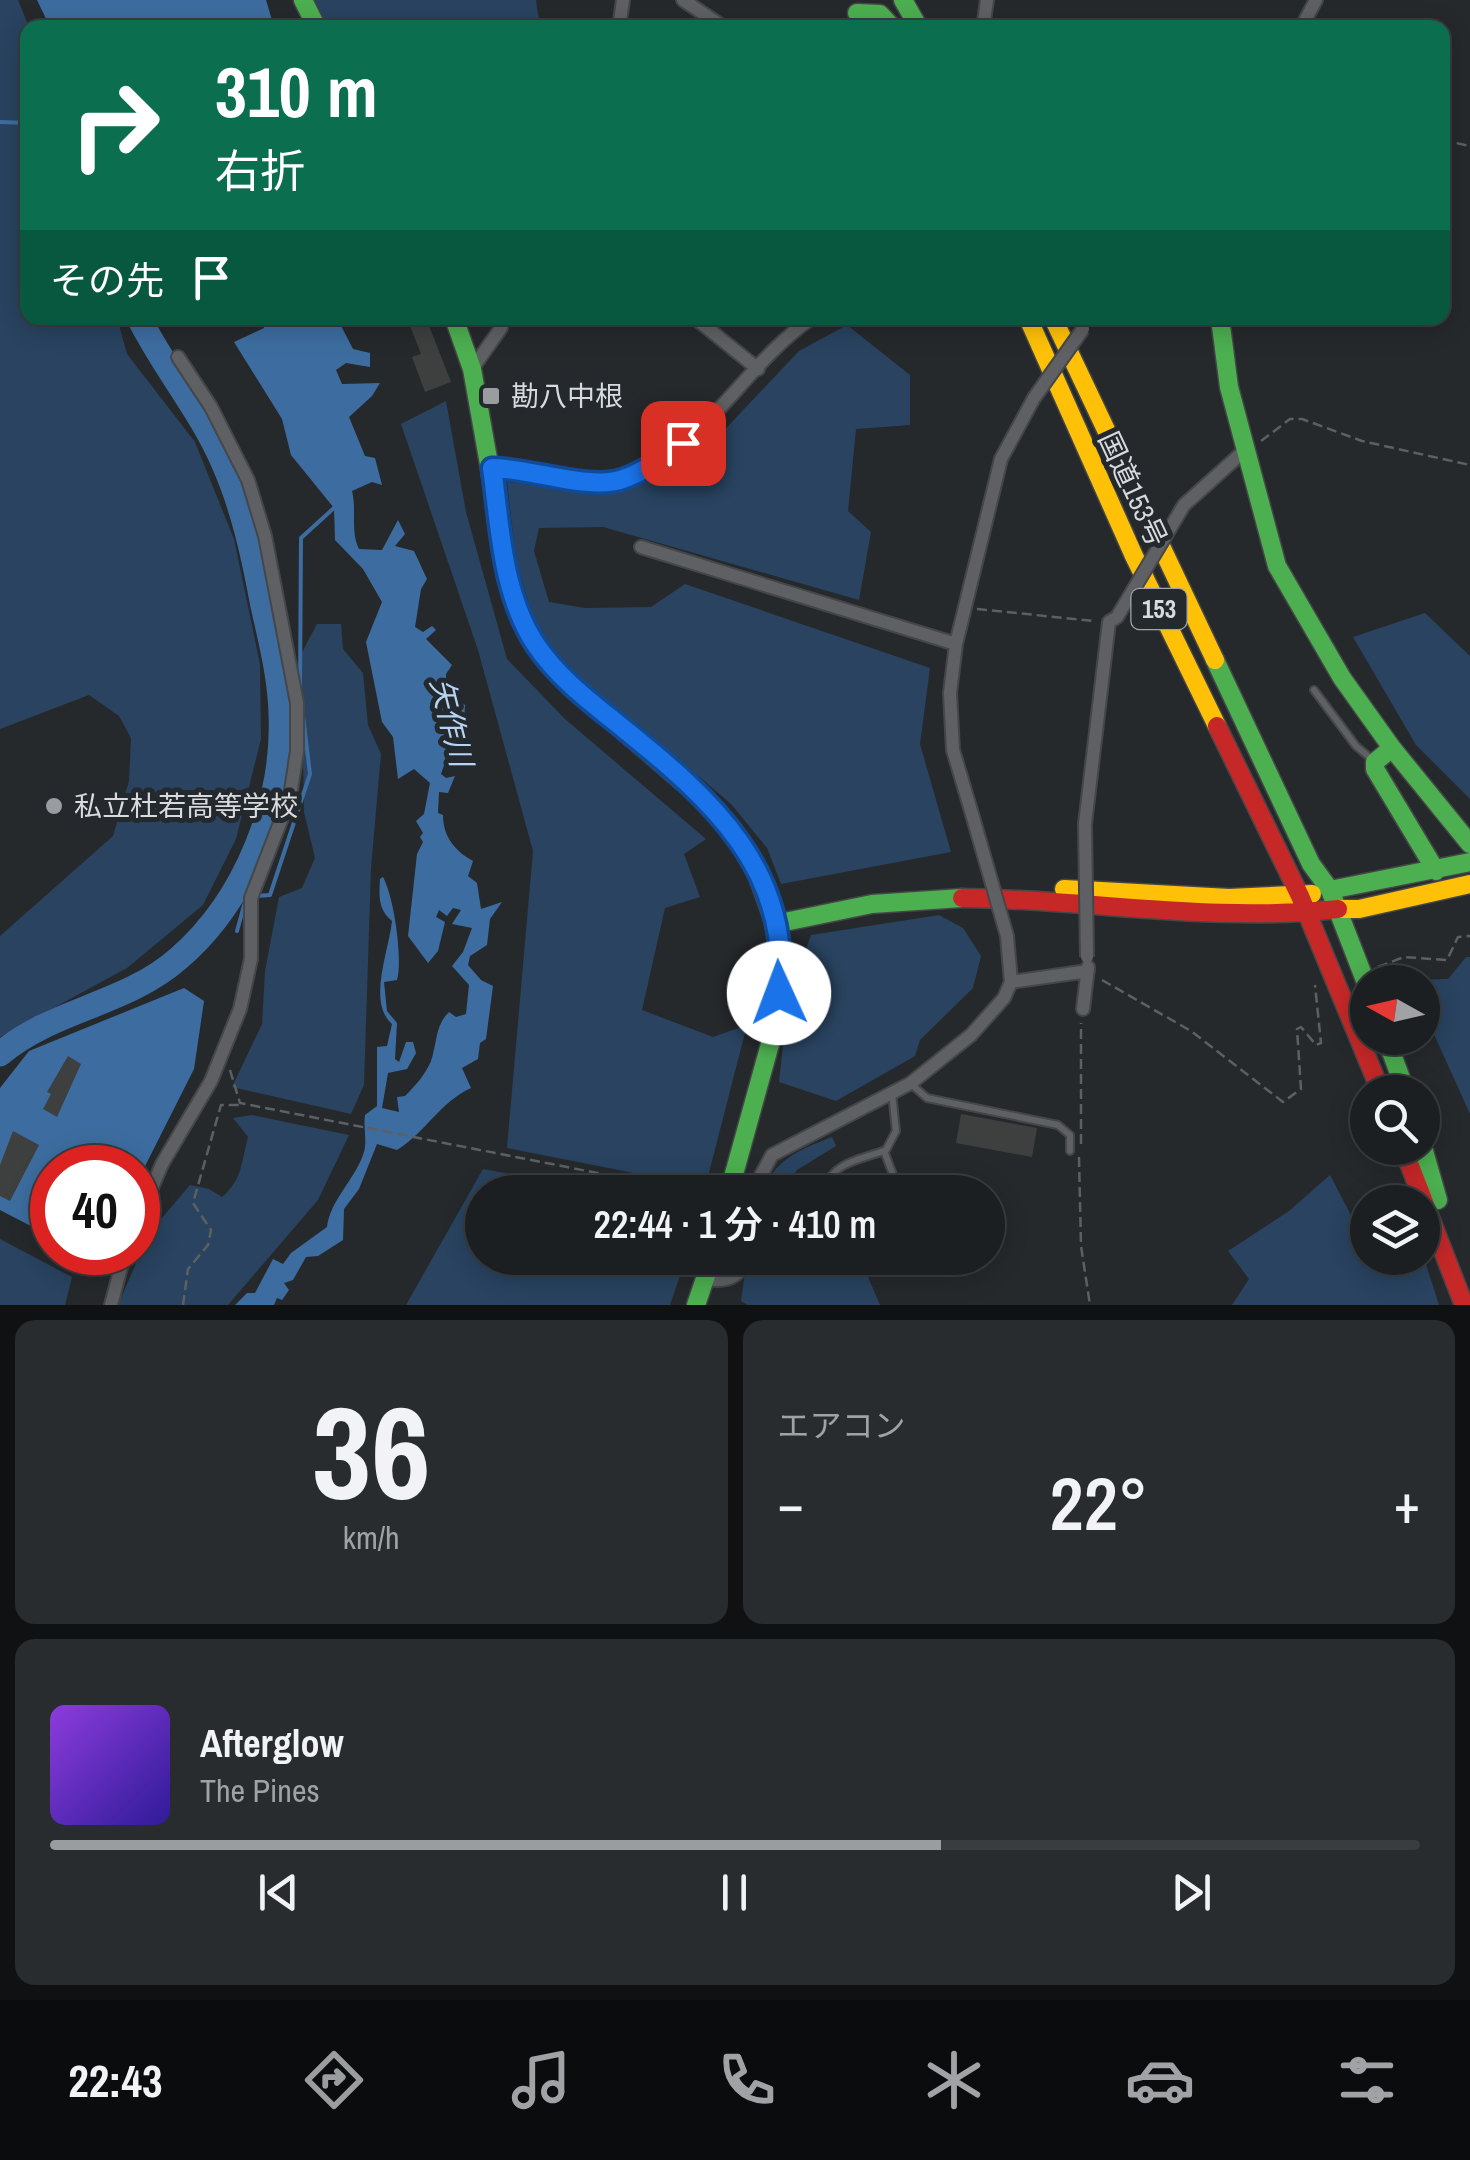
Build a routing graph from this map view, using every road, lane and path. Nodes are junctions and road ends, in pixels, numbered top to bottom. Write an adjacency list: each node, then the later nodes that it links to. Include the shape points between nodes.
1 (683, 0): 3 (street)
2 (857, 13): 4 (main road)
3 (712, 20)
4 (886, 20)
5 (457, 325): 14 (main road)
6 (501, 325): 14 (street)
7 (703, 325): 15 (street)
8 (805, 325): 15 (street)
9 (1031, 325): 31 (main road, 国道153号 / 153, via 1134,556)
10 (1056, 325): 30 (main road, 国道153号 / 153, via 1311,864)
11 (1087, 325): 20 (street, bridge, via 1000,459)
12 (1220, 325): 16 (main road)
13 (178, 357): 40 (street, via 248,480 296,703 290,797 252,898 244,993)
14 (472, 368): 18 (main road)
15 (758, 370): 18 (street, via 704,428 620,481)
16 (1244, 451): 17 (path, via 1282,424 1302,419 1362,442); 21 (street, bridge, via 1184,505); 24 (main road, via 1278,566 1342,678)
17 (1470, 465)
18 (492, 468): 32 (main road, via 512,593 534,642 578,693 722,816 743,844)
19 (641, 547): 22 (street)
20 (966, 608): 21 (path); 22 (street)
21 (1113, 619): 34 (street, bridge, via 1084,824)
22 (956, 644): 38 (street, bridge, via 953,750 1008,936)
23 (1314, 690): 25 (lane)
24 (1392, 748): 25 (main road); 26 (main road)
25 (1375, 762): 28 (main road, via 1379,779)
26 (1470, 844)
27 (1470, 862): 28 (main road)
28 (1442, 870): 30 (main road)
29 (1463, 886): 30 (main road, via 1359,909)
30 (1334, 899): 31 (main road); 35 (main road, 国道153号 / 153)
31 (1304, 904): 32 (main road, via 955,884 868,892); 41 (main road, 国道153号 / 153)
32 (774, 917): 51 (main road, via 780,977 775,1026)
33 (1470, 936): 36 (path, via 1458,936 1447,960 1404,957)
34 (1088, 964): 37 (path, via 1191,1031 1282,1102 1301,1088 1297,1028 1320,1043); 38 (street); 39 (street)
35 (1364, 965)
36 (1392, 965)
37 (1316, 976)
38 (1012, 982): 42 (street, via 971,1035)
39 (1082, 1009): 63 (path, via 1078,1187)
40 (218, 1062): 44 (path, via 229,1066); 49 (street)
41 (1374, 1075)
42 (910, 1083): 43 (street); 46 (lane, via 927,1098 1058,1124 1070,1135)
43 (892, 1092): 45 (lane, via 896,1132); 52 (street, via 772,1155)
44 (240, 1103): 50 (path); 61 (path, via 221,1105 203,1159 194,1203 211,1230 208,1245 188,1269)
45 (884, 1151): 53 (lane); 54 (lane)
46 (1070, 1151)
47 (1411, 1165): 55 (main road)
48 (1428, 1165): 55 (main road)
49 (160, 1169)
50 (605, 1175)
51 (735, 1175)
52 (761, 1175)
53 (832, 1175)
54 (893, 1175)
55 (1450, 1262): 64 (main road)
56 (119, 1275): 60 (street)
57 (707, 1275): 59 (main road)
58 (737, 1275): 59 (street)
59 (706, 1279): 62 (main road)
60 (111, 1305)
61 (183, 1305)
62 (696, 1305)
63 (1090, 1305)
64 (1464, 1305)

